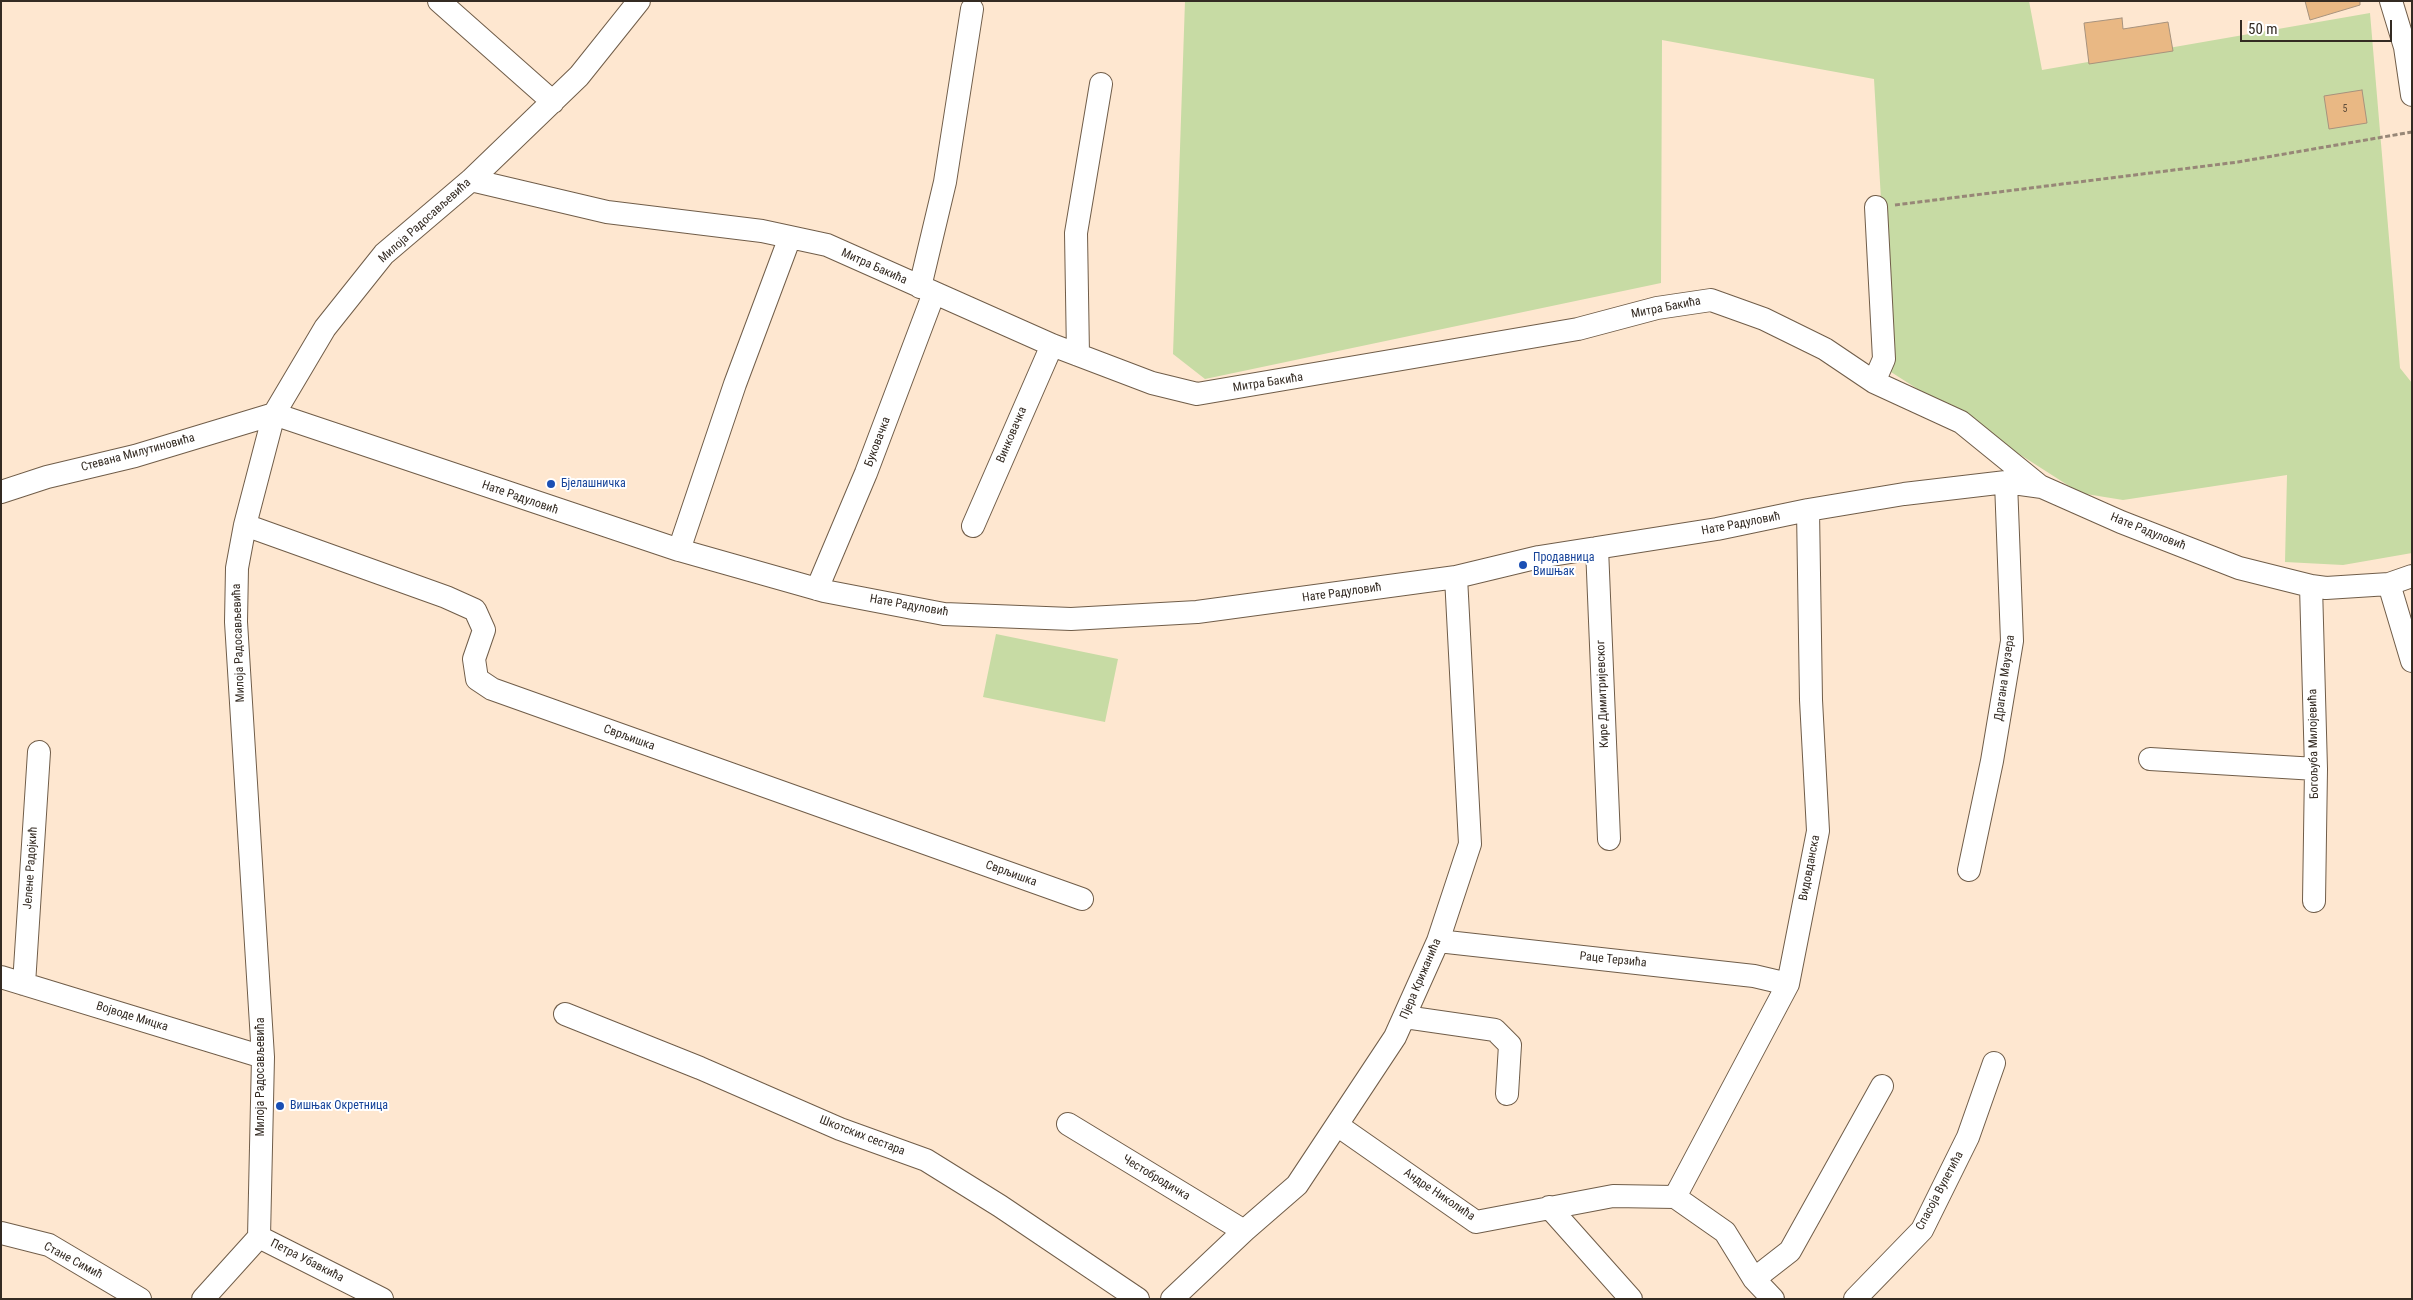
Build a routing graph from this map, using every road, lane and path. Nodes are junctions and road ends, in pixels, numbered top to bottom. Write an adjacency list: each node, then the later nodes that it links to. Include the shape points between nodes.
1 (439, 1): 7 (street)
2 (639, 1): 7 (street, Милоја Радосављевића, via 579,76)
3 (2391, 1): 6 (street, via 2405,47)
4 (972, 9): 12 (street, Буковачка)
5 (1101, 84): 14 (street, via 1076,233)
6 (2412, 95)
7 (553, 102): 9 (street, Милоја Радосављевића)
8 (2412, 132): 10 (path, via 2238,162)
9 (471, 180): 11 (street, Митра Бакића, via 607,212); 16 (street, Милоја Радосављевића, via 384,254 325,328)
10 (1876, 207): 15 (street, via 1884,359)
11 (790, 237): 12 (street, Митра Бакића, via 826,246); 24 (street, via 735,384)
12 (927, 290): 13 (street, Митра Бакића); 29 (street, Буковачка, via 866,473)
13 (1052, 345): 14 (street, Митра Бакића); 22 (street, Винковачка)
14 (1078, 355): 15 (street, Митра Бакића, via 1152,383 1197,394 1578,329 1658,308 1711,300 1764,319 1825,349)
15 (1874, 382): 18 (street, Митра Бакића, via 1961,422)
16 (274, 414): 19 (street, Стевана Милутиновића); 21 (street, Милоја Радосављевића); 24 (street, Нате Радуловић)
17 (2006, 482): 18 (street, Нате Радуловић); 20 (street, Нате Радуловић); 35 (street, Драгана Маузера, via 2012,641)
18 (2042, 487): 28 (street, Нате Радуловић, via 2239,568)
19 (1, 492)
20 (1808, 510): 23 (street, Нате Радуловић, via 1717,529); 41 (street, Видовданска, via 1811,700 1818,831)
21 (245, 526): 36 (street, Сврљишка, via 475,610 484,630 474,659 477,679 492,689); 44 (street, Милоја Радосављевића, via 237,568 236,622)
22 (973, 526)
23 (1597, 548): 26 (street, Нате Радуловић, via 1538,557); 34 (street, Кире Димитријевског)
24 (679, 550): 29 (street, Нате Радуловић)
25 (2412, 576): 27 (street, Нате Радуловић)
26 (1456, 577): 29 (street, Нате Радуловић, via 1197,612 1071,619 944,614); 38 (street, Пјера Крижанића, via 1470,844)
27 (2389, 584): 28 (street, Нате Радуловић); 30 (street)
28 (2311, 586): 33 (street, Богољуба Милојевића)
29 (817, 589)
30 (2412, 661)
31 (39, 752): 40 (street, Јелене Радојкић)
32 (2150, 759): 33 (street)
33 (2316, 769): 37 (street, Богољуба Милојевића)
34 (1609, 840)
35 (1969, 870)
36 (1082, 899)
37 (2314, 901)
38 (1438, 941): 41 (street, Раце Терзића, via 1754,976); 43 (street, Пјера Крижанића)
39 (1, 977): 40 (street, Војводе Мицка)
40 (24, 984): 44 (street, Војводе Мицка)
41 (1788, 984): 50 (street, Видовданска)
42 (565, 1014): 59 (street, Шкотских сестара, via 840,1129 926,1160)
43 (1405, 1017): 47 (street, via 1495,1030 1510,1045); 49 (street, Пјера Крижанића)
44 (263, 1057): 54 (street, Милоја Радосављевића)
45 (1994, 1063): 63 (street, Спасоја Вулетића, via 1968,1137 1922,1230)
46 (1882, 1086): 55 (street, via 1790,1251)
47 (1507, 1094)
48 (1068, 1124): 52 (street, Честобродичка)
49 (1338, 1124): 51 (street, Андре Николића, via 1476,1222); 52 (street, Пјера Крижанића, via 1297,1185)
50 (1675, 1197): 51 (street, Андре Николића, via 1613,1196); 55 (street, via 1725,1232)
51 (1549, 1207): 61 (street)
52 (1244, 1231): 60 (street, Пјера Крижанића)
53 (1, 1233): 56 (street, Стане Симић, via 49,1245)
54 (259, 1237): 57 (street); 58 (street, Петра Убавкића)
55 (1754, 1279): 62 (street)
56 (140, 1299)
57 (203, 1299)
58 (382, 1299)
59 (1138, 1299)
60 (1172, 1299)
61 (1631, 1299)
62 (1773, 1299)
63 (1855, 1299)

